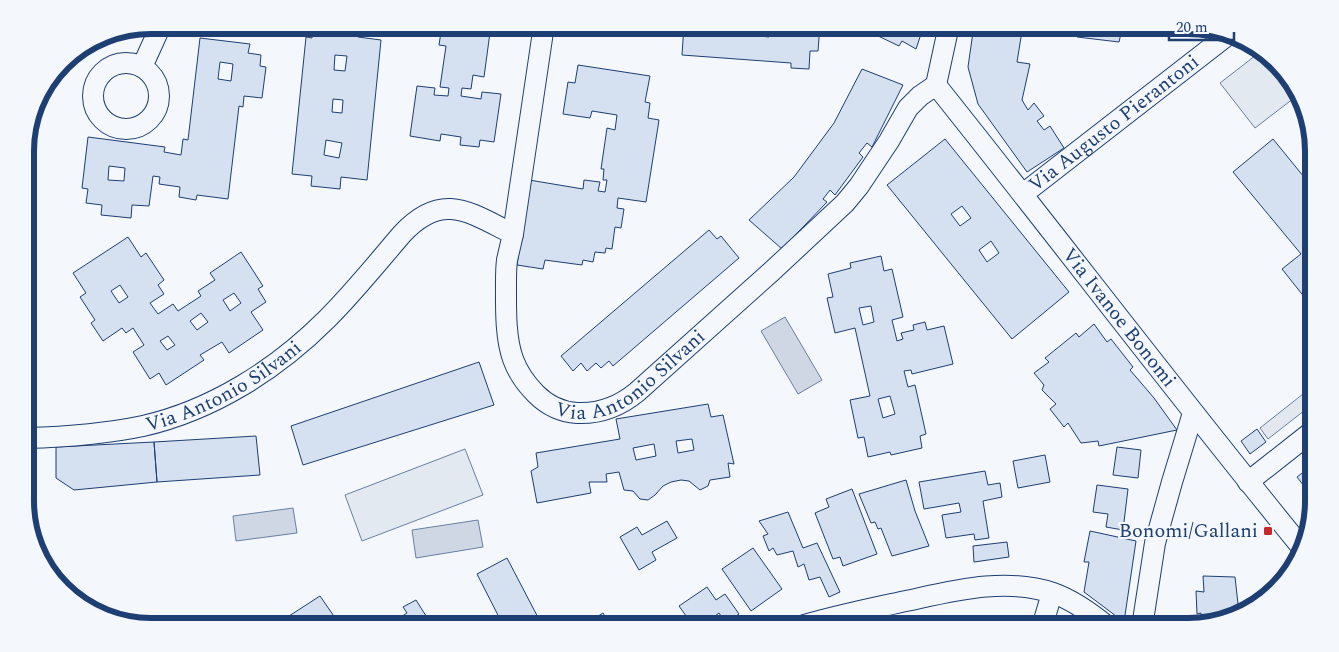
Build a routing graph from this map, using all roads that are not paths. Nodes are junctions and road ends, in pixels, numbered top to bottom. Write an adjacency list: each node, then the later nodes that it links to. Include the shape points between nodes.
1 (157, 34): 5 (street)
2 (543, 34): 8 (street)
3 (947, 34): 6 (street)
4 (1222, 39): 7 (street, Via Augusto Pierantoni)
5 (142, 67)
6 (936, 85): 7 (street, Via Ivanoe Bonomi); 8 (street, Via Antonio Silvani, via 908,108 872,168 844,202 637,392 608,409 581,413 559,410 538,397 518,372 508,341 506,298 507,262)
7 (1023, 194): 9 (street, Via Ivanoe Bonomi)
8 (513, 234): 10 (street, Via Antonio Silvani, via 459,210 443,209 428,214 410,226 327,319 276,363 236,389 190,410 144,425 114,431)
9 (1193, 412): 12 (street, Via Ivanoe Bonomi); 18 (street, via 1155,543)
10 (34, 437)
11 (1305, 437): 12 (street)
12 (1248, 482): 13 (street, Via Ivanoe Bonomi)
13 (1298, 542)
14 (1052, 593): 15 (street, via 1013,586 961,589); 16 (street); 17 (street)
15 (829, 618)
16 (1045, 618)
17 (1096, 618)
18 (1143, 618)

